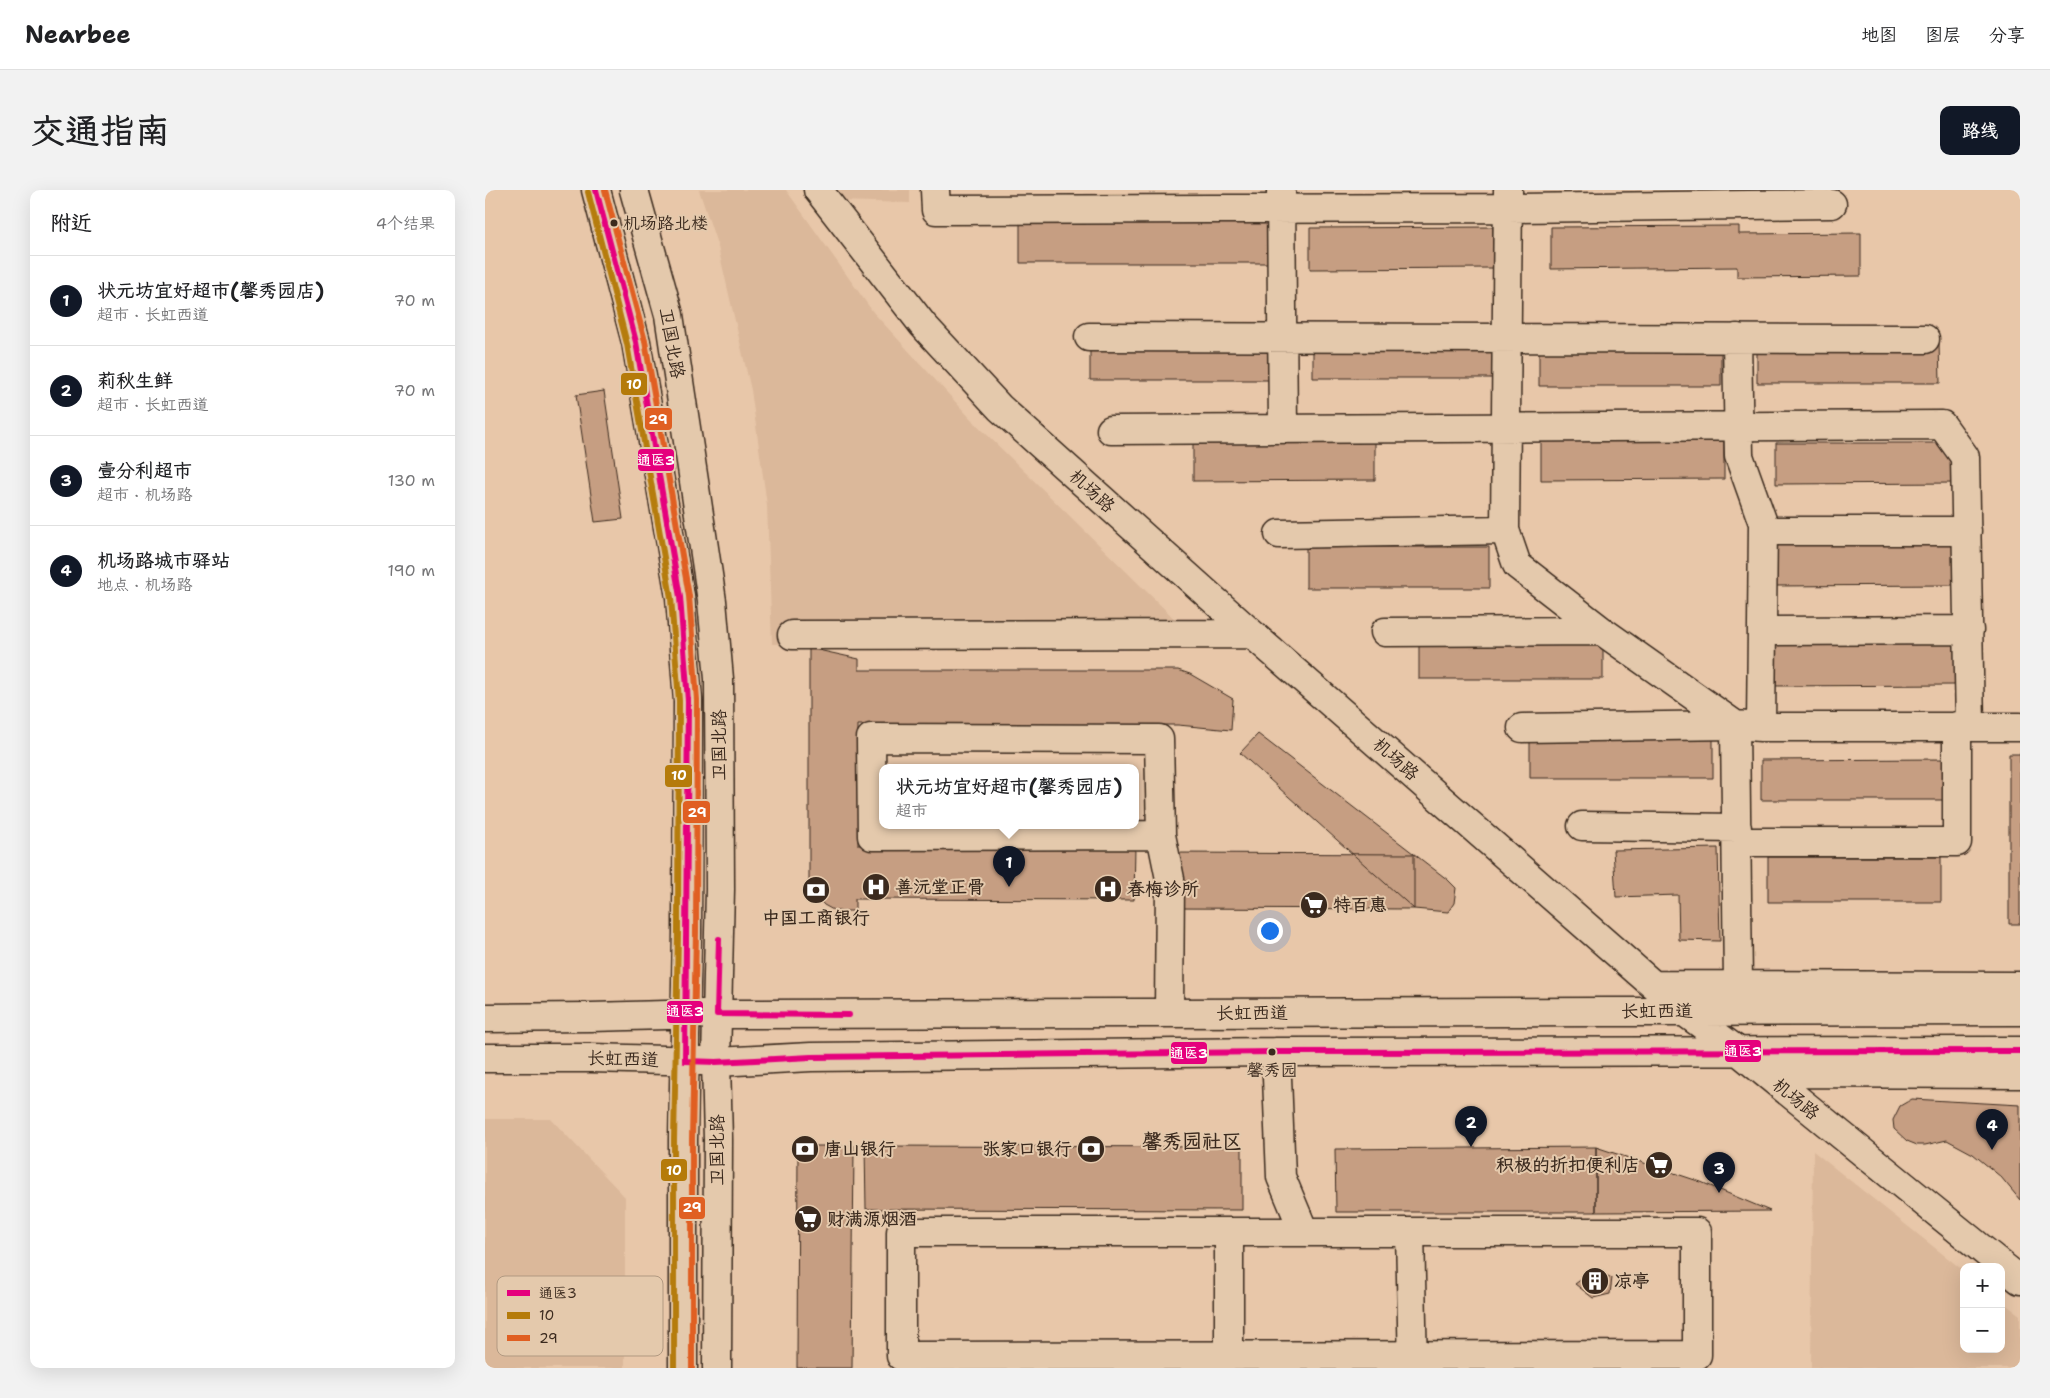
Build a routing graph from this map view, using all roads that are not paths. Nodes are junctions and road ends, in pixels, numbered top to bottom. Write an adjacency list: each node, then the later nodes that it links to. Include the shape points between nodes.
1 (595, 190): 40 (street, 卫国北路, via 636,342 681,596 688,701)
2 (634, 190): 41 (street, 卫国北路, via 669,315 712,601 719,680)
3 (818, 190): 25 (street, 机场路, via 923,325 1000,408)
4 (935, 190): 5 (street, via 936,210)
5 (1281, 199): 6 (street); 9 (street)
6 (1508, 199): 7 (street); 10 (street)
7 (1832, 204)
8 (1089, 337): 9 (street)
9 (1282, 337): 10 (street); 15 (street)
10 (1507, 338): 11 (street); 14 (street)
11 (1737, 338): 12 (street); 13 (street)
12 (1925, 339)
13 (1737, 426): 14 (street); 18 (street, via 1739,456); 19 (street, via 1942,425 1965,458)
14 (1506, 428): 15 (street); 17 (street)
15 (1283, 429): 16 (street)
16 (1111, 430)
17 (1505, 530): 20 (street); 22 (street, via 1517,565)
18 (1763, 531): 19 (street); 23 (street)
19 (1967, 531): 21 (street)
20 (1279, 534)
21 (1969, 630): 23 (street); 28 (street)
22 (1602, 631): 24 (street); 27 (street)
23 (1763, 631): 27 (street)
24 (1385, 632)
25 (1252, 634): 26 (street); 35 (street, 机场路)
26 (792, 635)
27 (1748, 726): 28 (street); 30 (street); 33 (street)
28 (1964, 726): 29 (street); 33 (street, via 1957,842)
29 (2020, 727)
30 (1522, 728)
31 (1582, 826): 33 (street)
32 (1161, 835): 32 (street, via 872,836 871,738 1159,739); 39 (street, via 1170,879)
33 (1737, 835): 34 (street)
34 (1738, 984): 35 (street); 36 (street)
35 (1653, 985): 37 (street, 机场路)
36 (2020, 986)
37 (1683, 1011): 38 (street, 长虹西道); 39 (street, 长虹西道); 43 (street, 机场路)
38 (2020, 1011)
39 (1169, 1013): 41 (street, 长虹西道)
40 (685, 1014): 41 (street, 长虹西道); 42 (street, 长虹西道); 47 (street, 卫国北路)
41 (717, 1014): 48 (street, 卫国北路)
42 (485, 1018)
43 (1738, 1051): 44 (street, 长虹西道); 45 (street, 长虹西道); 49 (street, 机场路)
44 (2020, 1051)
45 (1276, 1052): 48 (street, 长虹西道, via 811,1057); 52 (street, via 1281,1177)
46 (485, 1058): 47 (street, 长虹西道)
47 (685, 1061): 48 (street, 长虹西道); 57 (street, 卫国北路)
48 (716, 1062): 58 (street, 卫国北路)
49 (1765, 1073): 50 (street); 54 (street, 机场路)
50 (2020, 1074)
51 (1229, 1232): 52 (street); 55 (street); 55 (street, via 901,1232 901,1356)
52 (1304, 1232): 53 (street)
53 (1410, 1232): 56 (street); 56 (street, via 1697,1232 1697,1355)
54 (2020, 1280)
55 (1229, 1362): 56 (street)
56 (1413, 1362)
57 (683, 1368)
58 (717, 1368)

